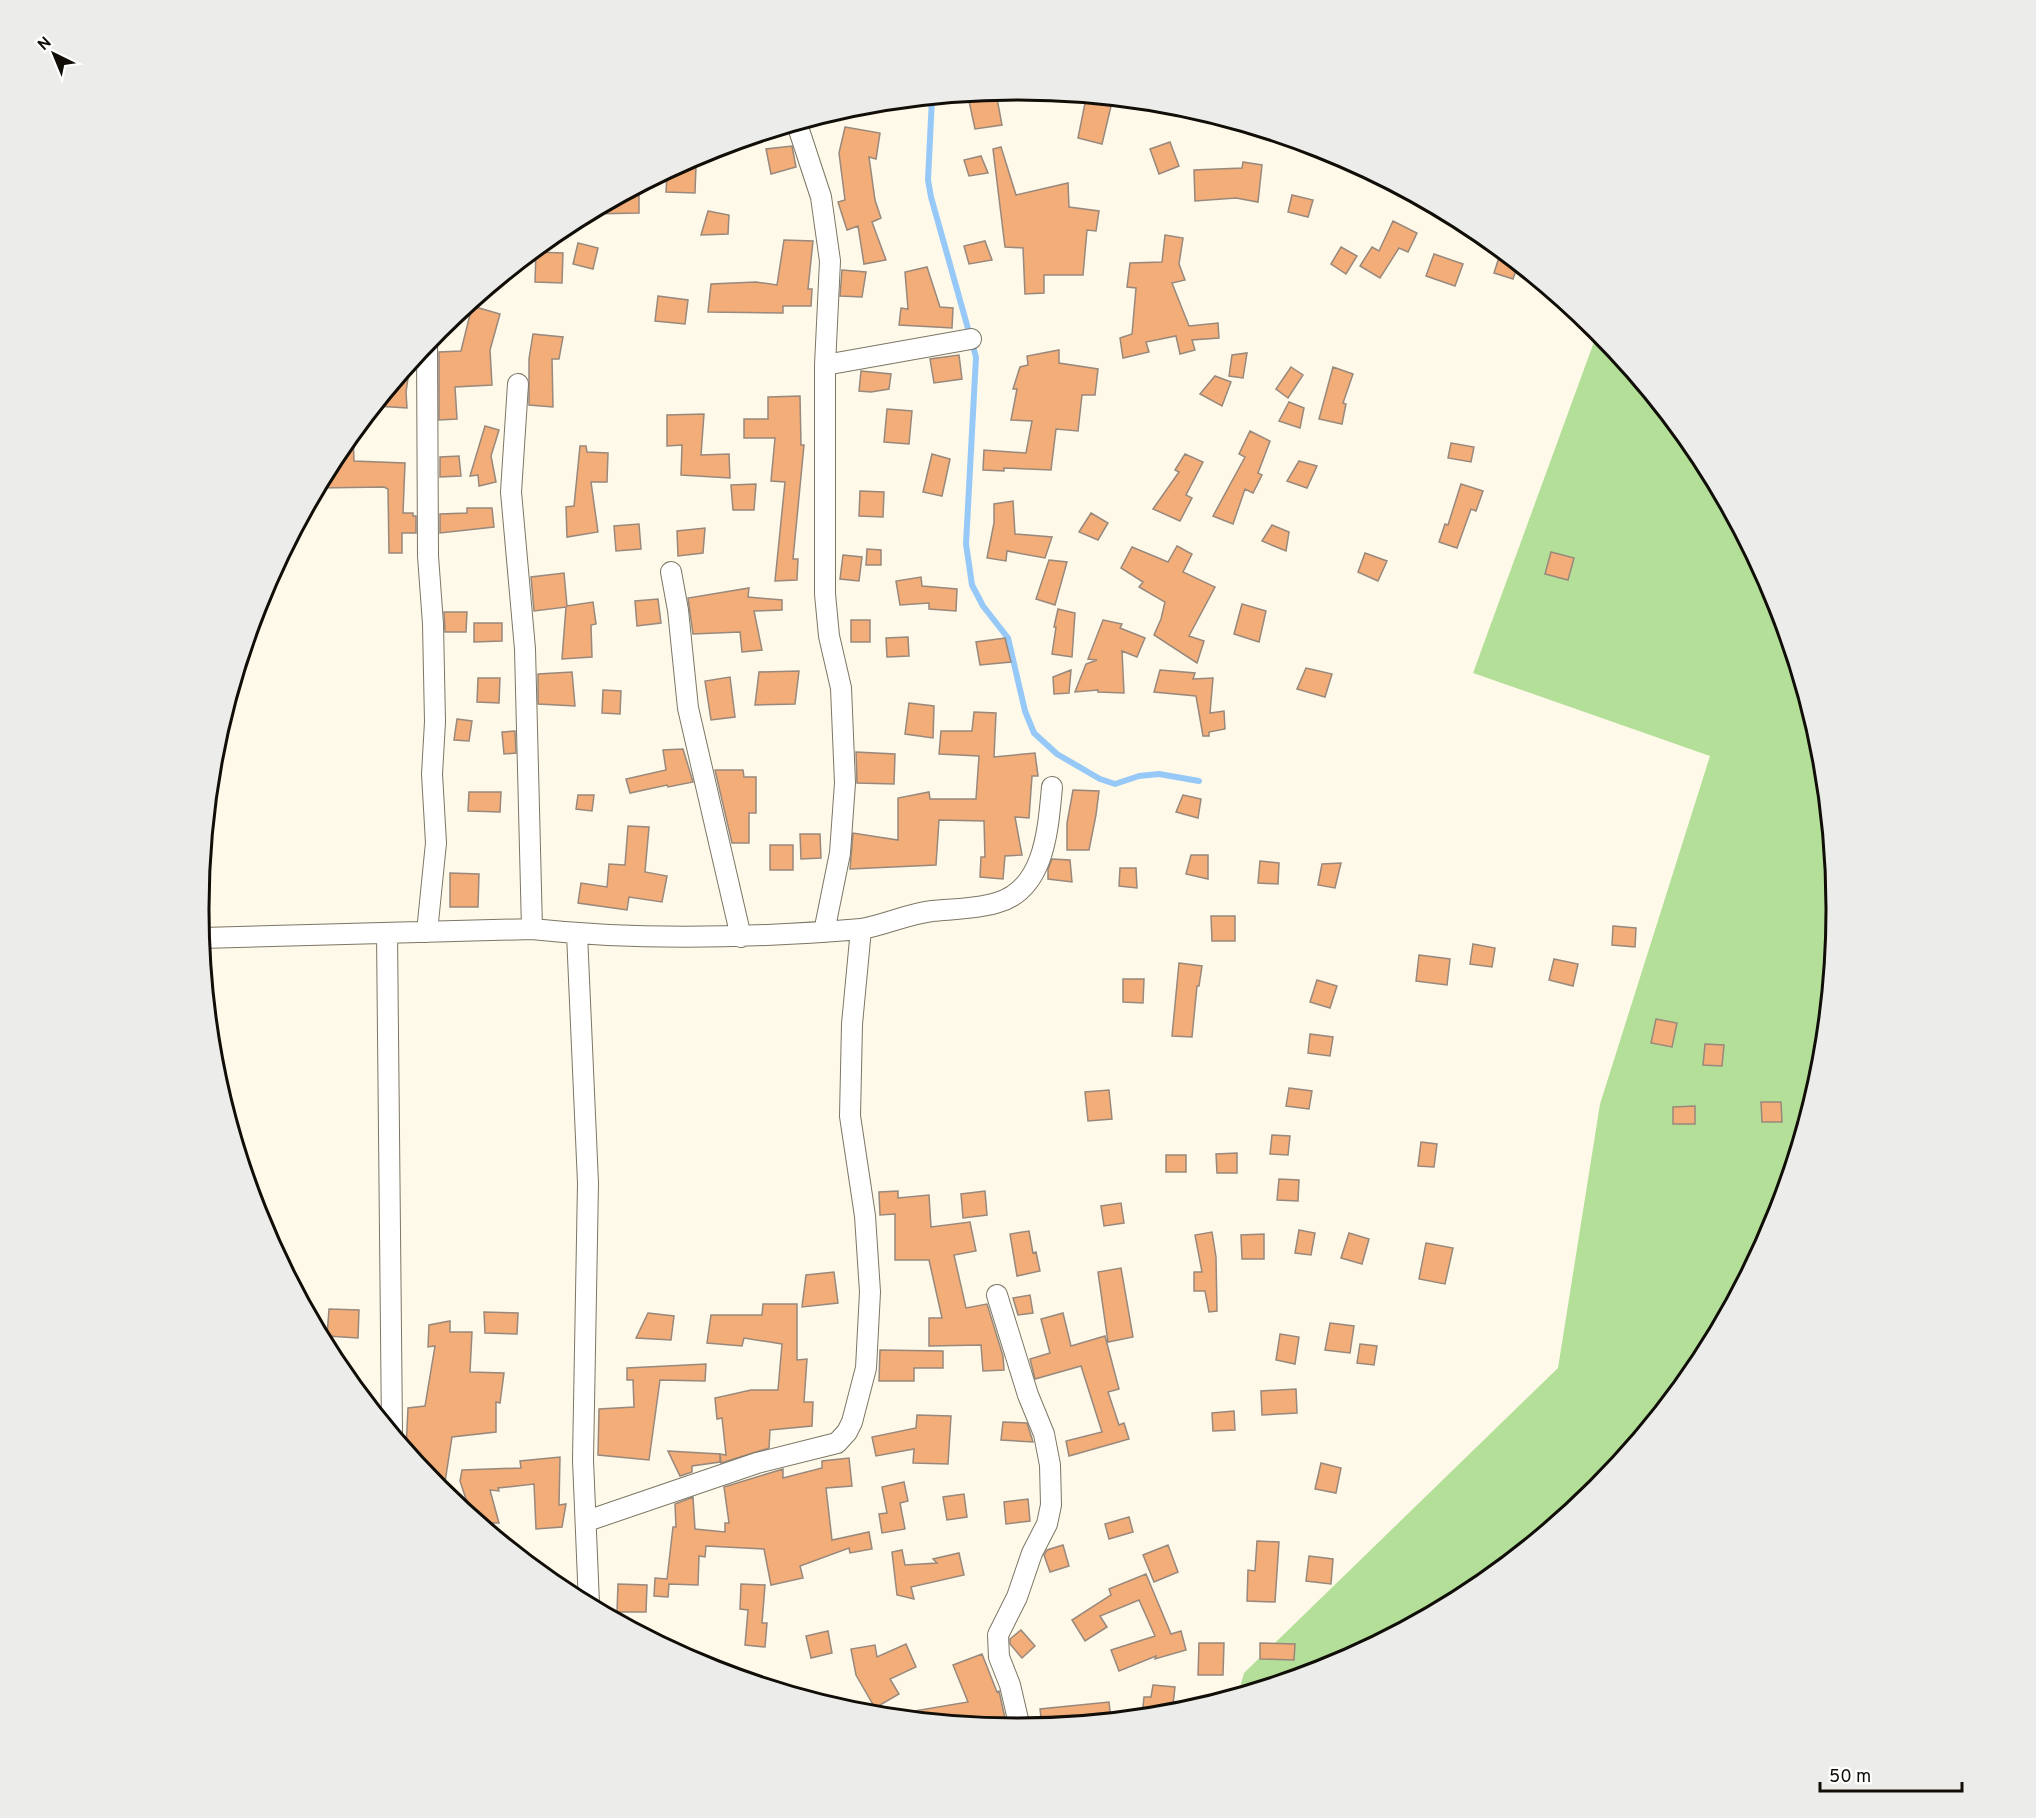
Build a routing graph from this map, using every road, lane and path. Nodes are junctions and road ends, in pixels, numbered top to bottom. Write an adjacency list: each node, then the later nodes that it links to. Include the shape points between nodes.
1 (799, 131): 4 (street, via 821,197 830,261)
2 (971, 339): 4 (street)
3 (427, 358): 10 (street, via 436,843)
4 (825, 365): 11 (street, via 825,594 829,636 841,688 845,783 840,853)
5 (518, 384): 8 (street, via 511,492 525,649)
6 (671, 572): 14 (street, via 688,708)
7 (1052, 787): 9 (street, via 1048,826 1039,858 1032,877 1021,890 997,903 894,918)
8 (532, 929): 10 (street); 13 (street)
9 (861, 929): 11 (street); 18 (street, via 852,1024 850,1116 865,1216 870,1292 866,1368 852,1422 837,1443 757,1463)
10 (427, 932): 12 (street)
11 (824, 932): 14 (street)
12 (387, 933): 15 (street); 17 (street)
13 (577, 934): 14 (street); 18 (street, via 588,1183 584,1460)
14 (741, 937)
15 (210, 938)
16 (997, 1295): 20 (street, via 1044,1434 1050,1465 1047,1524 998,1635 999,1657)
17 (392, 1419)
18 (587, 1521): 19 (street)
19 (589, 1593)
20 (1018, 1718)

